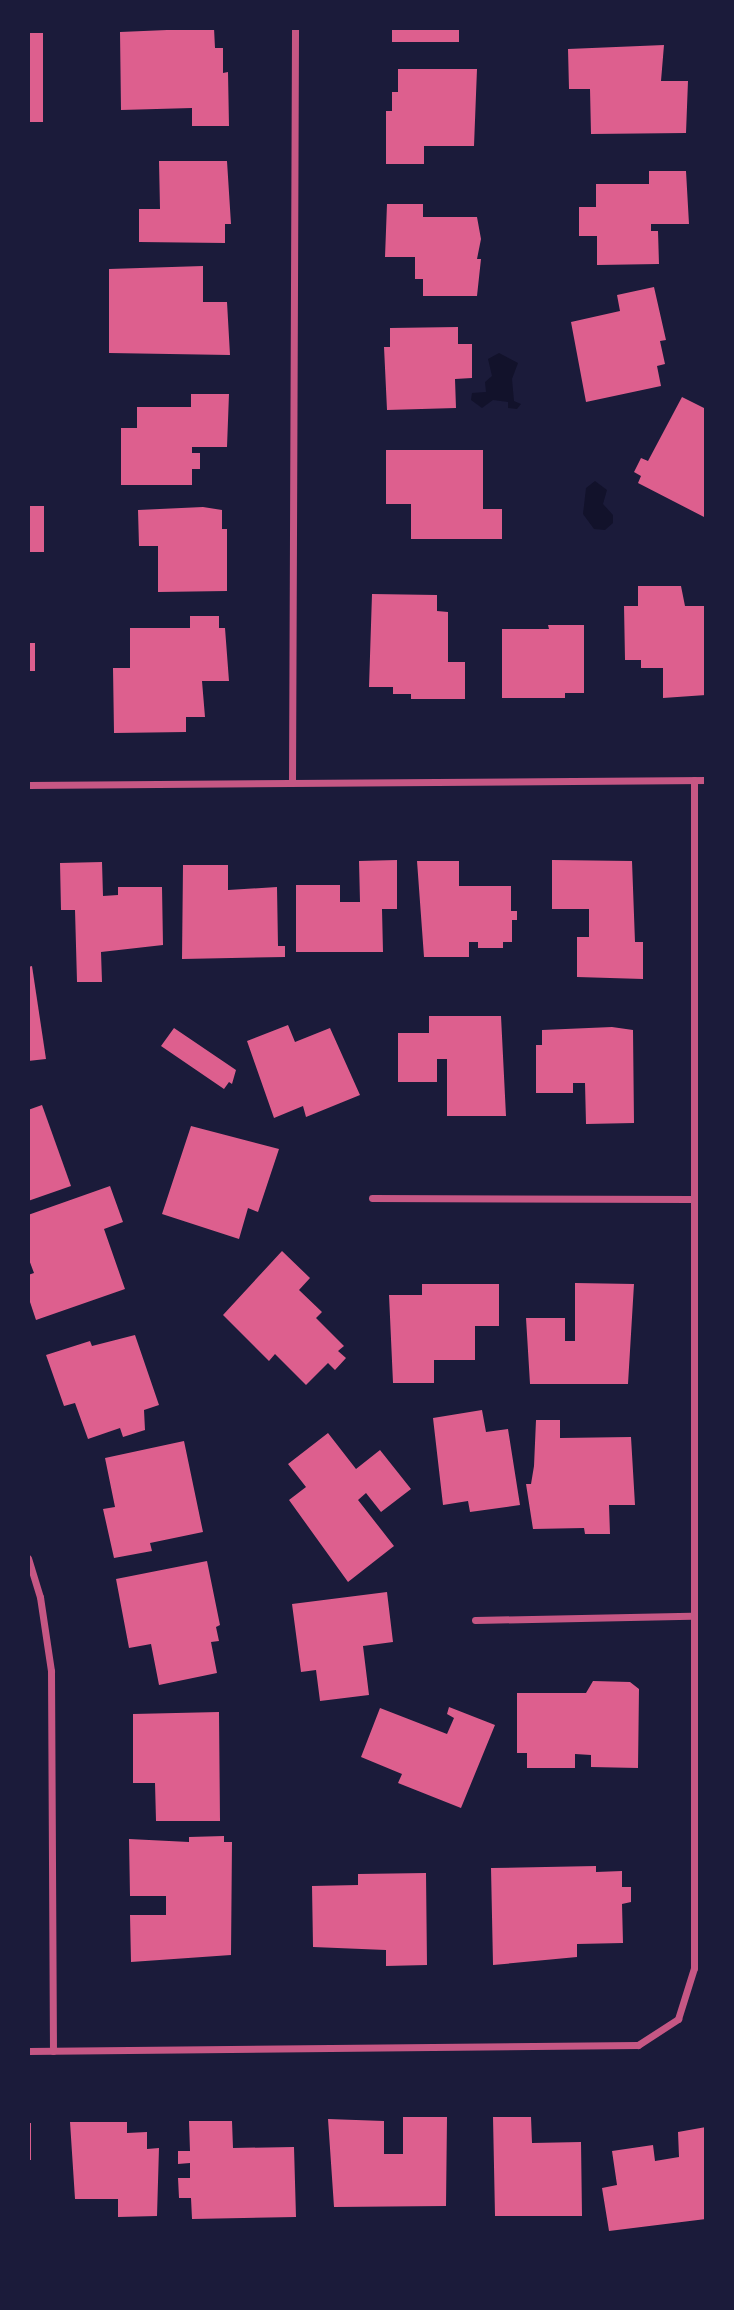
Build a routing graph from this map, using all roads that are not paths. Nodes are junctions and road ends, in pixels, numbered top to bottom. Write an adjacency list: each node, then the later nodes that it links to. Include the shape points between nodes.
1 (295, 28): 4 (street)
2 (694, 780): 3 (street); 4 (street); 7 (street)
3 (706, 780)
4 (292, 783): 5 (street)
5 (28, 785)
6 (372, 1198): 7 (street)
7 (691, 1199): 9 (street)
8 (28, 1558): 12 (street, via 40,1597 51,1671)
9 (691, 1616): 10 (street); 12 (street, via 694,1968 678,2019 638,2045)
10 (475, 1620)
11 (28, 2051): 12 (street)
12 (53, 2051)

